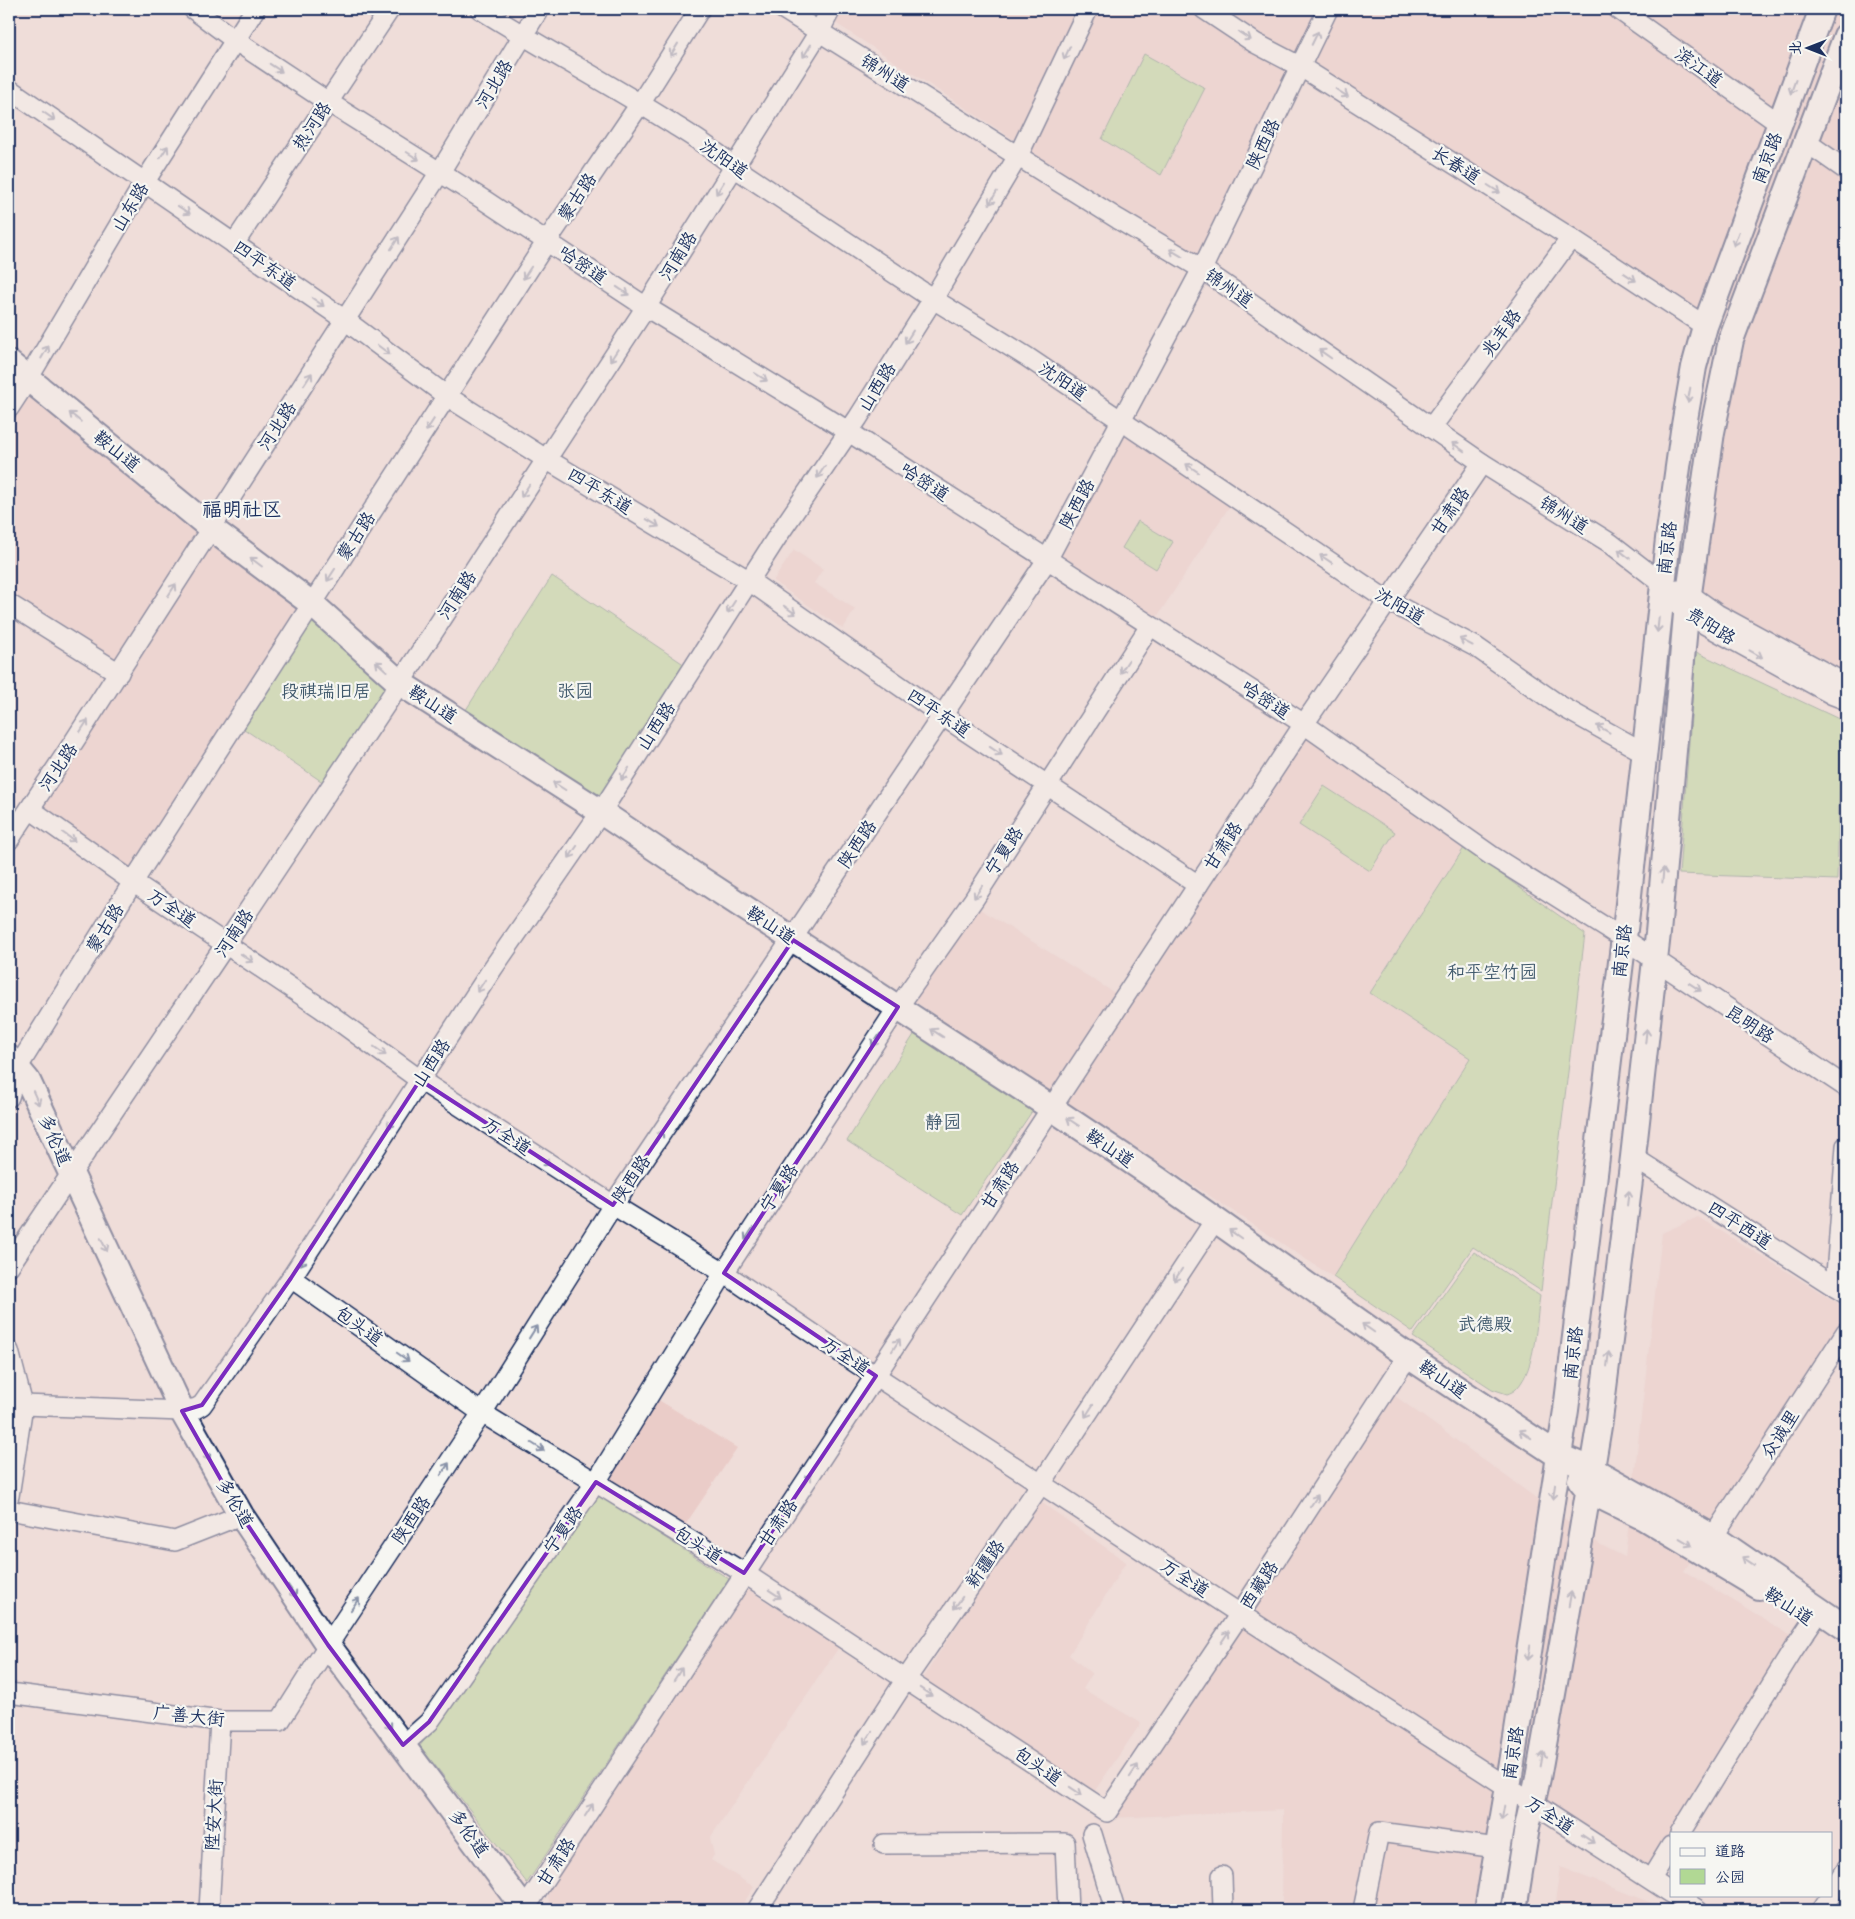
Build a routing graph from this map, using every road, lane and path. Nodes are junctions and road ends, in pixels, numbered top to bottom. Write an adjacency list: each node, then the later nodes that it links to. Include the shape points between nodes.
1 (193, 9): 17 (street, 哈密道)
2 (255, 9): 17 (street, 山东路)
3 (390, 9): 20 (street, 热河路)
4 (480, 9): 15 (street, 沈阳道)
5 (539, 9): 15 (street, 河北路)
6 (700, 9): 21 (street, 蒙古路, one-way to 21)
7 (783, 9): 14 (street, 锦州道)
8 (831, 9): 14 (street, 河南路)
9 (1088, 9): 24 (street, 山西路, one-way to 24)
10 (1204, 9): 18 (street, 长春道, one-way to 18, via 1255,43)
11 (1328, 9): 18 (street, 陕西路, one-way to 11)
12 (1618, 9): 22 (street, 滨江道)
13 (1822, 9): 22 (main road, 南京路, one-way to 22)
14 (819, 32): 24 (street, 锦州道); 25 (street, 河南路, one-way to 25)
15 (523, 36): 21 (street, 沈阳道); 27 (street, 河北路)
16 (1846, 36): 23 (main road, 南京路)
17 (236, 42): 20 (street, 哈密道, one-way to 20); 28 (street, 山东路, one-way to 17)
18 (1301, 67): 29 (street, 长春道, one-way to 29); 32 (street, 陕西路)
19 (9, 89): 28 (street, 四平东道, one-way to 28)
20 (328, 102): 27 (street, 哈密道, one-way to 27); 31 (street, 热河路)
21 (640, 104): 25 (street, 沈阳道); 30 (street, 蒙古路)
22 (1780, 124): 36 (main road, 南京路, one-way to 36)
23 (1806, 142): 26 (street); 53 (main road, 南京路, via 1731,340 1712,432)
24 (1018, 156): 32 (street, 锦州道, one-way to 24); 33 (street, 山西路, one-way to 33)
25 (734, 167): 33 (street, 沈阳道); 34 (street, 河南路, one-way to 34)
26 (1846, 170)
27 (440, 172): 30 (street, 哈密道); 35 (street, 河北路, one-way to 27)
28 (144, 183): 31 (street, 四平东道, one-way to 31); 38 (street, 山东路, one-way to 28)
29 (1570, 238): 36 (street, 长春道, one-way to 36); 42 (street, 兆丰路)
30 (547, 241): 34 (street, 哈密道, one-way to 34); 39 (street, 蒙古路, one-way to 39)
31 (234, 244): 35 (street, 四平东道, one-way to 35)
32 (1202, 269): 41 (street, 陕西路); 42 (street, 锦州道, one-way to 32)
33 (933, 298): 41 (street, 沈阳道); 43 (street, 山西路, one-way to 43)
34 (646, 307): 43 (street, 哈密道, one-way to 43); 44 (street, 河南路, one-way to 44)
35 (345, 320): 39 (street, 四平东道, one-way to 39); 46 (street, 河北路, one-way to 35)
36 (1705, 326): 49 (main road, 南京路, one-way to 49, via 1683,431)
37 (9, 363): 38 (main road, 鞍山道)
38 (28, 379): 40 (street, 山东路); 46 (main road, 鞍山道, one-way to 38)
39 (448, 397): 44 (street, 四平东道); 52 (street, 蒙古路, one-way to 52)
40 (9, 408)
41 (1122, 421): 47 (street, 陕西路); 50 (street, 沈阳道, one-way to 41)
42 (1431, 428): 45 (street, 锦州道, one-way to 42)
43 (849, 432): 47 (street, 哈密道); 48 (street, 山西路, one-way to 48)
44 (546, 459): 48 (street, 四平东道, one-way to 48); 56 (street, 河南路, one-way to 56)
45 (1482, 463): 49 (street, 锦州道, one-way to 45, via 1610,543); 50 (street, 甘肃路)
46 (212, 529): 52 (main road, 鞍山道, one-way to 46); 55 (street, 河北路, one-way to 46)
47 (1047, 560): 54 (street, 哈密道); 59 (street, 陕西路)
48 (748, 580): 59 (street, 四平东道, one-way to 59); 64 (street, 山西路, one-way to 64)
49 (1663, 584): 53 (street, 贵阳路); 61 (main road, 南京路, one-way to 61)
50 (1388, 601): 60 (street, 甘肃路); 61 (street, 沈阳道, one-way to 50, via 1559,705 1476,647)
51 (9, 604): 55 (street)
52 (312, 604): 56 (main road, 鞍山道, one-way to 52); 66 (street, 蒙古路)
53 (1687, 604): 57 (street, 贵阳路, via 1717,614); 58 (street, 贵阳路, one-way to 58); 71 (main road, 南京路, one-way to 53)
54 (1150, 626): 60 (street, 哈密道); 62 (street, 宁夏路, one-way to 62)
55 (119, 673): 63 (street, 河北路, one-way to 55)
56 (400, 683): 64 (main road, 鞍山道, one-way to 56); 70 (street, 河南路)
57 (1846, 684)
58 (1846, 700)
59 (943, 716): 62 (street, 四平东道, one-way to 62); 69 (street, 陕西路)
60 (1304, 724): 67 (street, 甘肃路); 68 (street, 哈密道, via 1492,856)
61 (1645, 753): 68 (main road, 南京路)
62 (1047, 785): 67 (street, 四平东道); 72 (street, 宁夏路, one-way to 72, via 974,899)
63 (30, 809): 65 (street, 河北路); 66 (street, 万全道, one-way to 66)
64 (601, 812): 69 (main road, 鞍山道); 74 (street, 山西路, one-way to 74)
65 (9, 840)
66 (134, 882): 70 (street, 万全道); 73 (street, 蒙古路)
67 (1198, 885): 77 (street, 甘肃路)
68 (1624, 939): 71 (street, 哈密道); 93 (main road, 南京路)
69 (793, 940): 72 (main road, 鞍山道); 81 (street, 陕西路, one-way to 69)
70 (226, 944): 74 (street, 万全道, one-way to 74); 80 (street, 河南路)
71 (1654, 960): 75 (street, 昆明路, one-way to 75); 79 (main road, 南京路, one-way to 71)
72 (898, 1007): 77 (main road, 鞍山道, one-way to 72); 84 (street, 宁夏路, one-way to 84)
73 (13, 1063): 76 (street, 蒙古路); 80 (main road, 多伦道, one-way to 80, via 28,1081)
74 (420, 1080): 81 (street, 万全道, one-way to 81); 85 (street, 山西路, one-way to 85)
75 (1846, 1087)
76 (9, 1097)
77 (1050, 1107): 82 (main road, 鞍山道, one-way to 77); 90 (street, 甘肃路, one-way to 77)
78 (1846, 1146): 86 (street)
79 (1633, 1157): 86 (street, 四平西道); 92 (main road, 南京路, one-way to 79)
80 (70, 1174): 83 (street, 河南路); 94 (main road, 多伦道, one-way to 94)
81 (613, 1205): 84 (street, 万全道); 95 (street, 陕西路, one-way to 81)
82 (1215, 1220): 89 (main road, 鞍山道, one-way to 82); 99 (street, 新疆路, one-way to 99)
83 (9, 1266)
84 (724, 1273): 90 (street, 万全道); 98 (street, 宁夏路)
85 (291, 1278): 94 (street, 山西路, via 202,1405); 95 (street, 包头道, one-way to 95)
86 (1840, 1290)
87 (1846, 1332): 105 (street, 众诚里)
88 (9, 1351): 91 (street)
89 (1408, 1356): 96 (main road, 鞍山道, one-way to 89); 108 (street, 西藏路, one-way to 89)
90 (876, 1376): 99 (street, 万全道); 107 (street, 甘肃路, one-way to 90)
91 (24, 1405): 94 (street); 101 (street)
92 (1602, 1407): 97 (main road, 南京路); 100 (main road, via 1605,1459)
93 (1566, 1410): 96 (main road, 南京路); 97 (main road, via 1571,1441)
94 (182, 1412): 103 (main road, 多伦道, one-way to 103)
95 (482, 1413): 98 (street, 包头道, one-way to 98); 112 (street, 陕西路, one-way to 95)
96 (1559, 1456): 97 (main road, 鞍山道); 117 (main road, 南京路, one-way to 117)
97 (1590, 1475): 100 (main road, 鞍山道); 104 (main road, 鞍山道); 106 (main road, 南京路)
98 (596, 1482): 107 (street, 包头道, one-way to 107); 116 (street, 宁夏路, via 429,1722)
99 (1041, 1484): 108 (street, 万全道); 113 (street, 新疆路, one-way to 113)
100 (1630, 1489): 105 (main road, 鞍山道)
101 (9, 1496)
102 (9, 1510): 103 (street, via 175,1541)
103 (241, 1515): 112 (main road, 多伦道, one-way to 112)
104 (1644, 1518): 106 (main road, via 1616,1515 1601,1520 1590,1532); 109 (main road, 鞍山道, one-way to 109, via 1760,1587)
105 (1713, 1537): 109 (main road, 鞍山道, one-way to 105)
106 (1578, 1559): 118 (main road, 南京路, one-way to 106)
107 (744, 1574): 113 (street, 包头道, one-way to 113); 133 (street, 甘肃路, one-way to 107)
108 (1240, 1614): 117 (street, 万全道); 119 (street, 西藏路, one-way to 108)
109 (1816, 1616): 110 (main road, 鞍山道); 111 (main road, 鞍山道); 120 (street)
110 (1846, 1628)
111 (1846, 1643)
112 (328, 1644): 115 (street, 广善大街, via 280,1721); 116 (main road, 多伦道, one-way to 116)
113 (906, 1678): 119 (street, 包头道, one-way to 119); 134 (street, 新疆路, one-way to 134)
114 (9, 1693): 115 (street, 广善大街)
115 (220, 1720): 132 (street, 陞安大街)
116 (403, 1745): 133 (main road, 多伦道, via 504,1882)
117 (1507, 1787): 118 (street, 万全道); 123 (main road, 南京路, one-way to 123)
118 (1532, 1803): 127 (street, 万全道, one-way to 127); 140 (main road, 南京路)
119 (1106, 1812)
120 (1681, 1832)
121 (1092, 1834): 136 (street)
122 (884, 1844): 135 (street, via 1065,1843)
123 (1497, 1848): 138 (street, via 1379,1832); 139 (main road, 南京路)
124 (1670, 1848): 127 (street)
125 (1846, 1870): 129 (street)
126 (1222, 1876): 137 (street)
127 (1651, 1880): 128 (street, 万全道)
128 (1670, 1892)
129 (1832, 1893)
130 (1677, 1896): 141 (street)
131 (1830, 1896): 142 (street)
132 (209, 1910)
133 (520, 1910)
134 (757, 1910)
135 (1068, 1910)
136 (1115, 1910)
137 (1223, 1910)
138 (1363, 1910)
139 (1487, 1910)
140 (1514, 1910)
141 (1698, 1910)
142 (1821, 1910)

